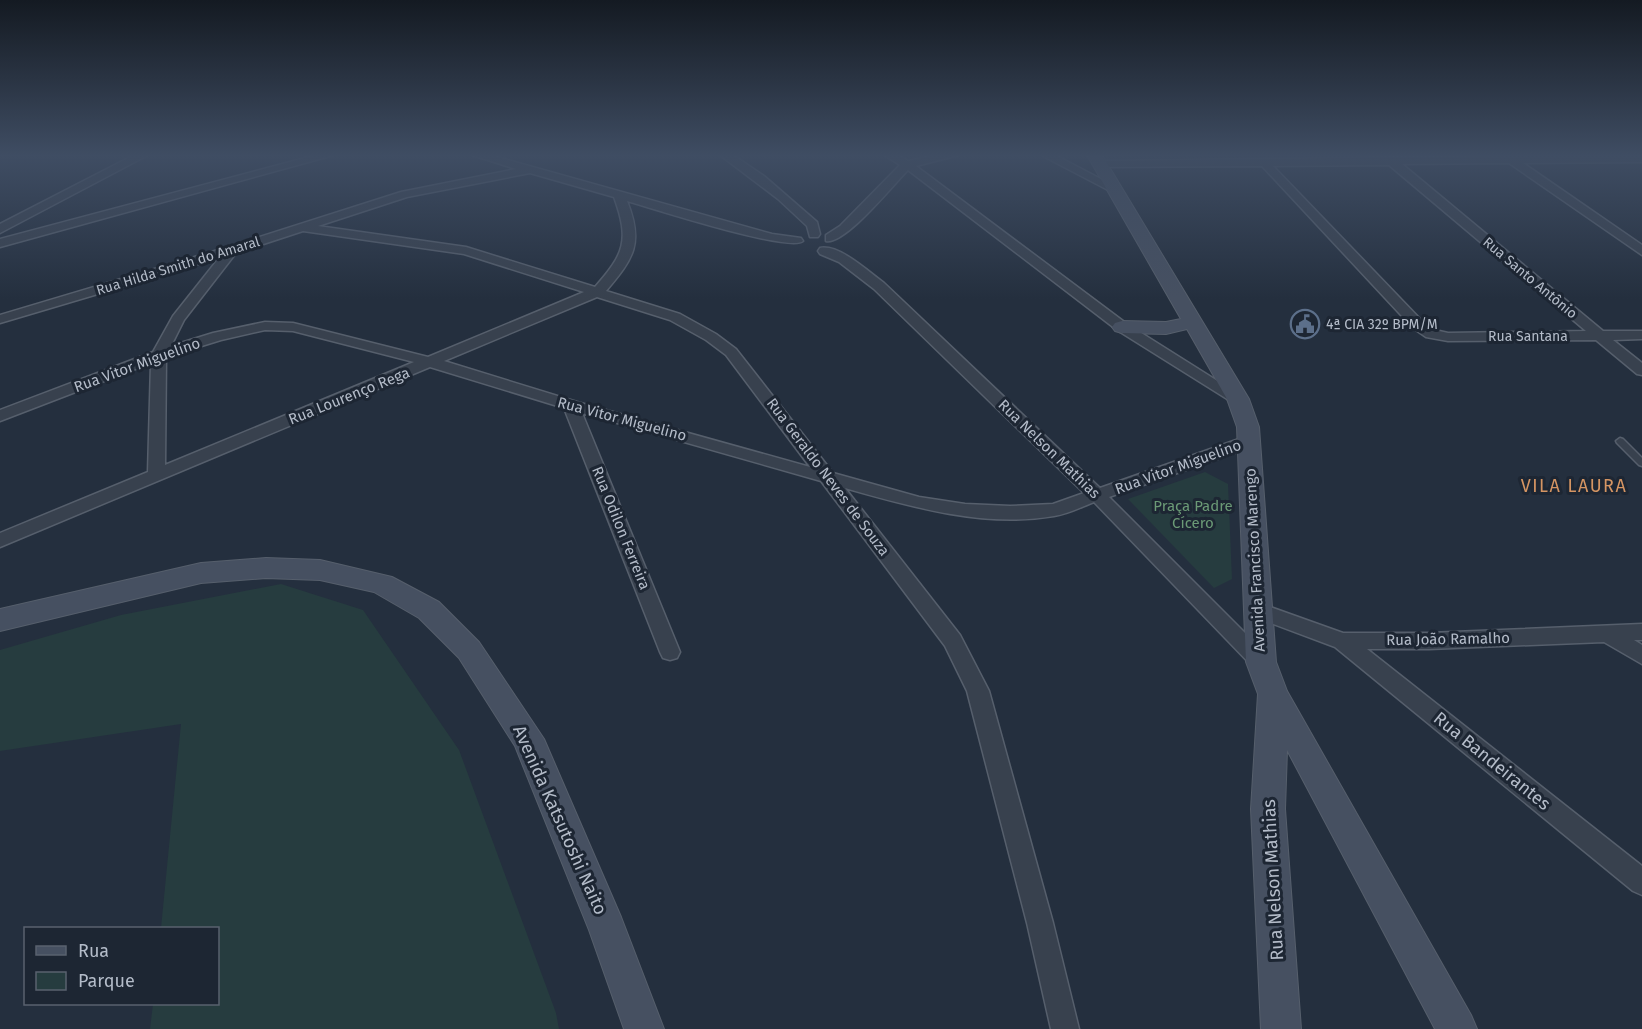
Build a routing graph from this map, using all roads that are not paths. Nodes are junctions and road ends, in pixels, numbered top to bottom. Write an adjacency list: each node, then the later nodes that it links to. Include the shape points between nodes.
1 (50, 203): 14 (street)
2 (147, 203): 18 (street)
3 (377, 203): 13 (street, Rua Hilda Smith do Amaral)
4 (622, 203): 22 (street, Rua Lourenço Rega, via 632,235 626,260)
5 (642, 203): 17 (street, via 771,238)
6 (788, 203): 15 (street, via 813,225)
7 (869, 203): 19 (street)
8 (958, 203): 25 (street)
9 (1122, 203): 24 (main road, Avenida Francisco Marengo)
10 (1303, 203): 27 (street, Rua Santana, via 1431,334)
11 (1440, 203): 27 (street, Rua Santo Antônio)
12 (1573, 203): 21 (street)
13 (301, 227): 20 (street, Rua Hilda Smith do Amaral); 22 (street, Rua Geraldo Neves de Souza, via 466,251)
14 (0, 229)
15 (814, 234): 17 (street); 19 (street)
16 (0, 237): 18 (street)
17 (797, 241): 19 (street, via 798,247)
18 (0, 242)
19 (818, 248): 39 (street, Rua Nelson Mathias, via 879,286)
20 (232, 250): 23 (street, Rua Hilda Smith do Amaral); 28 (street, via 178,320)
21 (1642, 251)
22 (599, 291): 29 (street, Rua Lourenço Rega); 38 (street, Rua Geraldo Neves de Souza, via 675,317 731,351)
23 (0, 320)
24 (1192, 322): 25 (main road, via 1166,328); 31 (main road, Avenida Francisco Marengo)
25 (1122, 327): 31 (street)
26 (1642, 335): 27 (street, Rua Santana)
27 (1599, 336): 30 (street, Rua Santo Antônio)
28 (159, 355): 29 (street, Rua Vitor Miguelino, via 265,326 293,327); 33 (street, Rua Vitor Miguelino); 37 (street)
29 (431, 362): 32 (street, Rua Vitor Miguelino); 37 (street, Rua Lourenço Rega)
30 (1642, 371)
31 (1238, 399): 35 (main road, Avenida Francisco Marengo, via 1248,427)
32 (571, 405): 38 (street, Rua Vitor Miguelino); 46 (street, Rua Odilon Ferreira)
33 (0, 417)
34 (1620, 441): 36 (lane)
35 (1248, 442): 39 (street, Rua Vitor Miguelino); 41 (main road, Avenida Francisco Marengo)
36 (1642, 464)
37 (156, 476): 40 (street, Rua Lourenço Rega)
38 (826, 476): 39 (street, Rua Vitor Miguelino, via 919,503 965,510 1054,510); 51 (street, Rua Geraldo Neves de Souza, via 953,641 978,691)
39 (1098, 496): 48 (street, Rua Nelson Mathias)
40 (0, 540)
41 (1259, 611): 45 (street, Rua João Ramalho); 48 (main road, Avenida Francisco Marengo)
42 (0, 620): 50 (main road, Avenida Katsutoshi Naito, via 201,573 266,568 320,570 382,584 429,610 469,651 528,739 608,930)
43 (1642, 633): 44 (street, Rua João Ramalho)
44 (1608, 634): 45 (street, Rua João Ramalho); 47 (street)
45 (1342, 641): 49 (street, Rua Bandeirantes)
46 (670, 652)
47 (1642, 656)
48 (1267, 678): 52 (main road, Rua Nelson Mathias, via 1268,809); 53 (main road, Avenida Francisco Marengo)
49 (1642, 882)
50 (644, 1029)
51 (1065, 1029)
52 (1281, 1029)
53 (1457, 1029)

